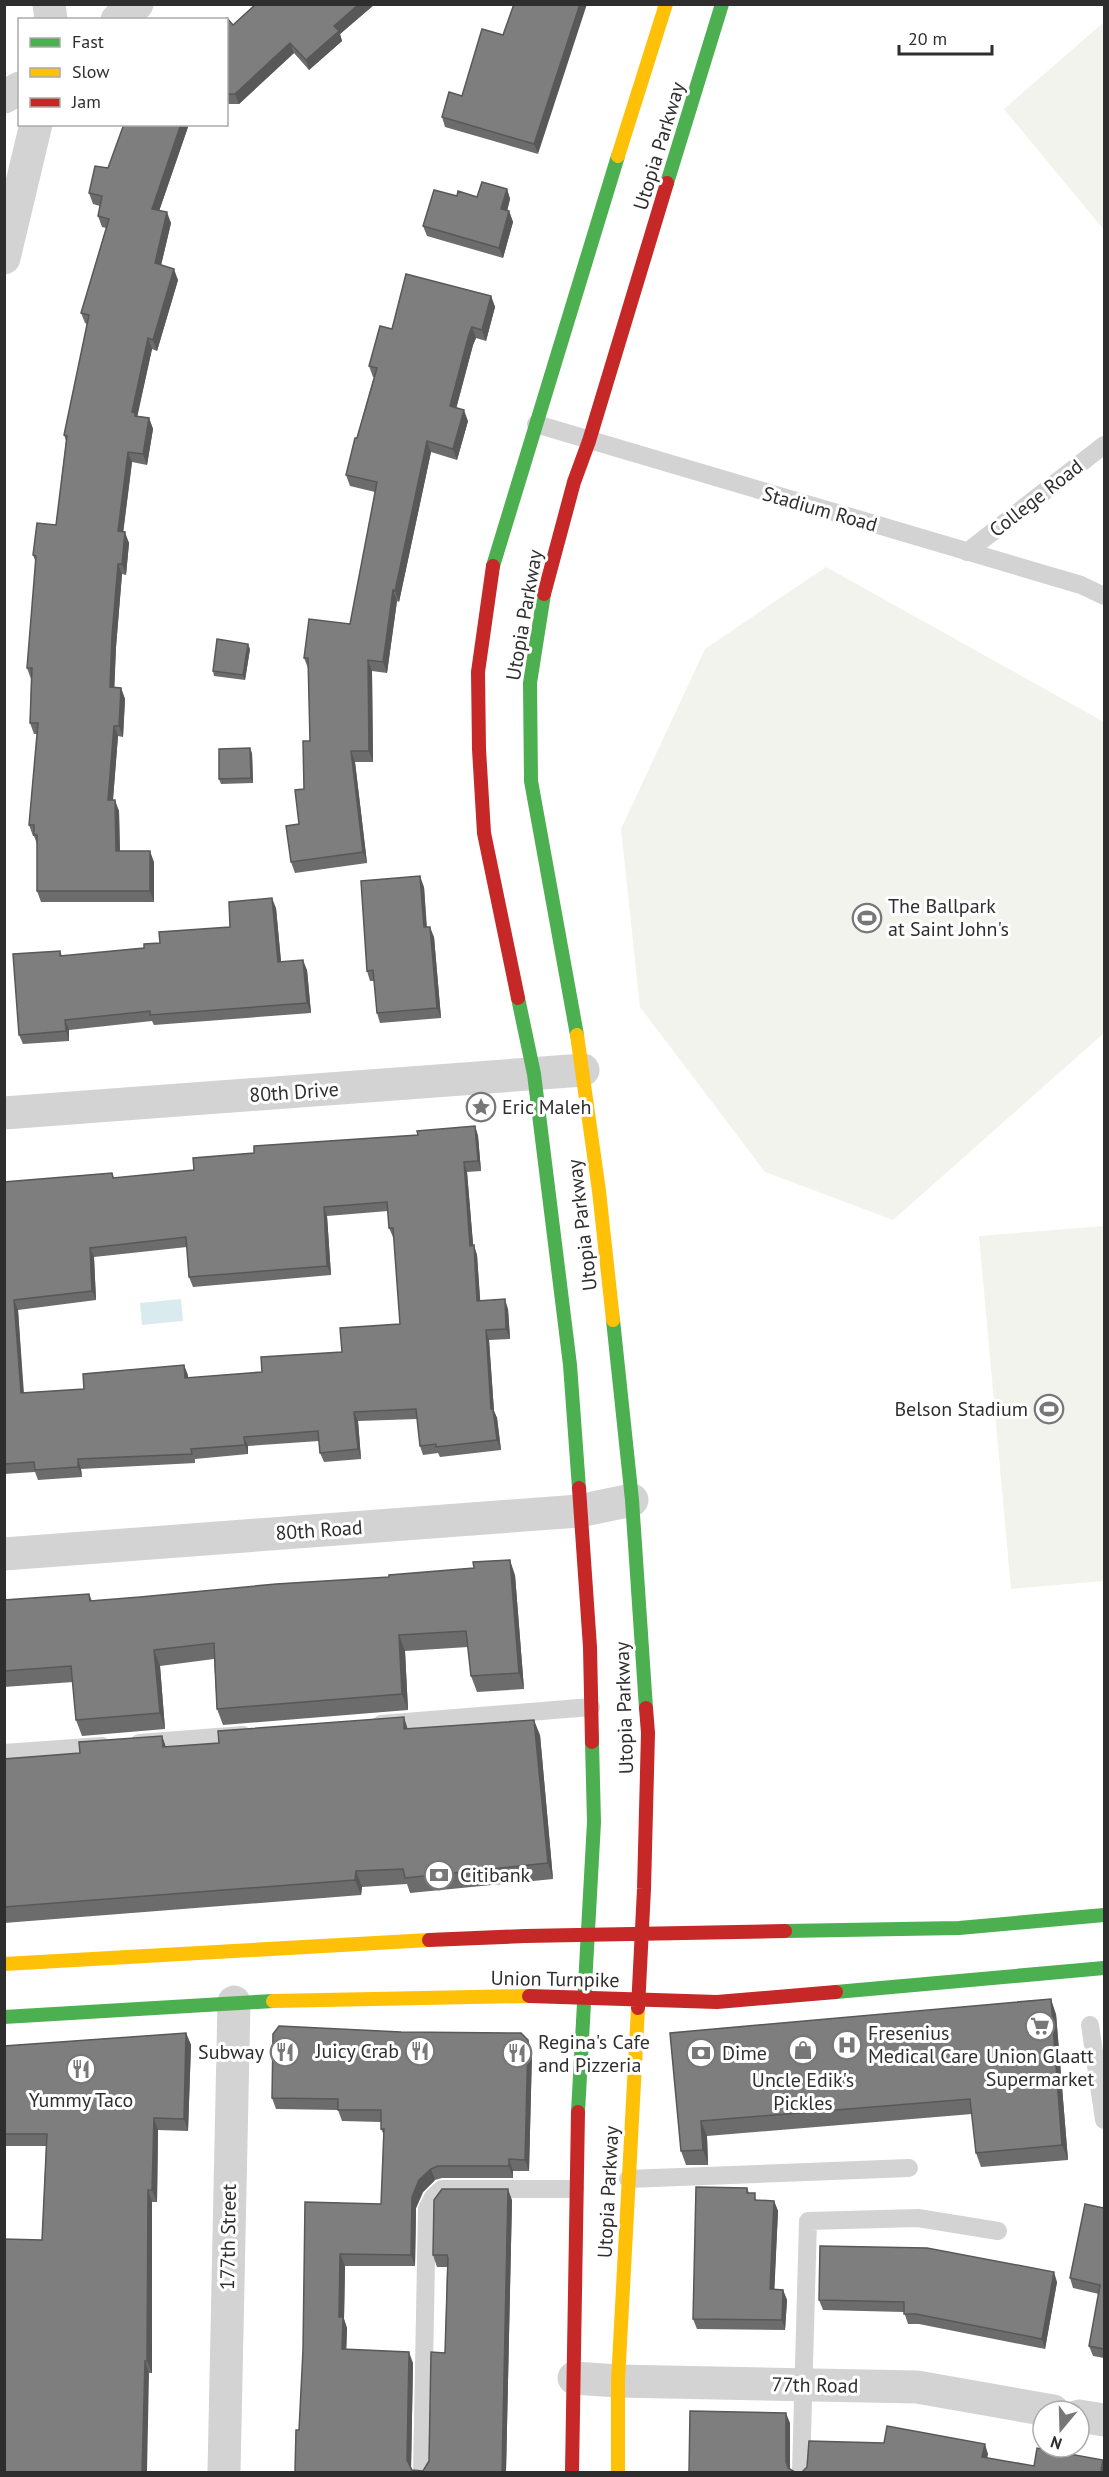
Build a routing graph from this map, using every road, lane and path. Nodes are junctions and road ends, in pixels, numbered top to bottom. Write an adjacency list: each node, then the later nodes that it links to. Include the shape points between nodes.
1 (137, 4): 4 (street)
2 (666, 4): 9 (main road, Utopia Parkway)
3 (722, 4): 10 (main road, Utopia Parkway)
4 (120, 18)
5 (18, 89): 6 (street)
6 (4, 97)
7 (36, 126): 8 (street)
8 (4, 258)
9 (536, 424): 10 (lane, Stadium Road); 15 (main road, Utopia Parkway, via 490,576 478,672 484,833)
10 (589, 441): 12 (lane, Stadium Road); 14 (main road, Utopia Parkway, via 544,591 530,683 531,781)
11 (1104, 445): 12 (lane, College Road)
12 (967, 552): 13 (lane, Stadium Road, via 1081,585)
13 (1104, 596)
14 (583, 1070): 15 (street, 80th Drive); 17 (main road, Utopia Parkway)
15 (534, 1074): 16 (street, 80th Drive); 18 (main road, Utopia Parkway, via 570,1365)
16 (4, 1113)
17 (632, 1500): 18 (street, 80th Road); 25 (main road, Utopia Parkway, via 648,1733)
18 (579, 1511): 19 (street, 80th Road); 20 (main road, Utopia Parkway)
19 (4, 1554)
20 (591, 1707): 21 (lane); 26 (main road, Utopia Parkway, via 594,1822)
21 (363, 1725)
22 (255, 1734): 23 (lane)
23 (4, 1753)
24 (1104, 1915): 25 (main road, Union Turnpike, via 959,1928)
25 (641, 1933): 26 (main road, Union Turnpike); 30 (main road, Utopia Parkway)
26 (587, 1934): 27 (main road, Union Turnpike); 29 (main road, Utopia Parkway)
27 (4, 1964)
28 (1104, 1968): 30 (main road, Union Turnpike, via 717,2002)
29 (583, 1997): 30 (main road, Union Turnpike); 31 (main road, Union Turnpike); 38 (main road, Utopia Parkway)
30 (638, 2000): 37 (main road, Utopia Parkway)
31 (234, 2002): 32 (main road, Union Turnpike); 44 (street, 177th Street)
32 (4, 2017)
33 (1090, 2025): 34 (lane)
34 (1100, 2060): 35 (lane)
35 (1104, 2120)
36 (909, 2168): 37 (lane)
37 (628, 2179): 41 (main road, Utopia Parkway)
38 (575, 2189): 40 (main road, Utopia Parkway); 45 (lane, via 442,2189 433,2197 427,2209)
39 (998, 2231): 42 (lane, via 918,2218 808,2221)
40 (574, 2378): 41 (street, 77th Road); 46 (main road, Utopia Parkway)
41 (618, 2381): 42 (street, 77th Road); 47 (main road, Utopia Parkway)
42 (803, 2384): 43 (street, 77th Road, via 917,2387); 48 (lane)
43 (1031, 2407)
44 (224, 2472)
45 (422, 2472)
46 (572, 2472)
47 (618, 2472)
48 (801, 2472)

